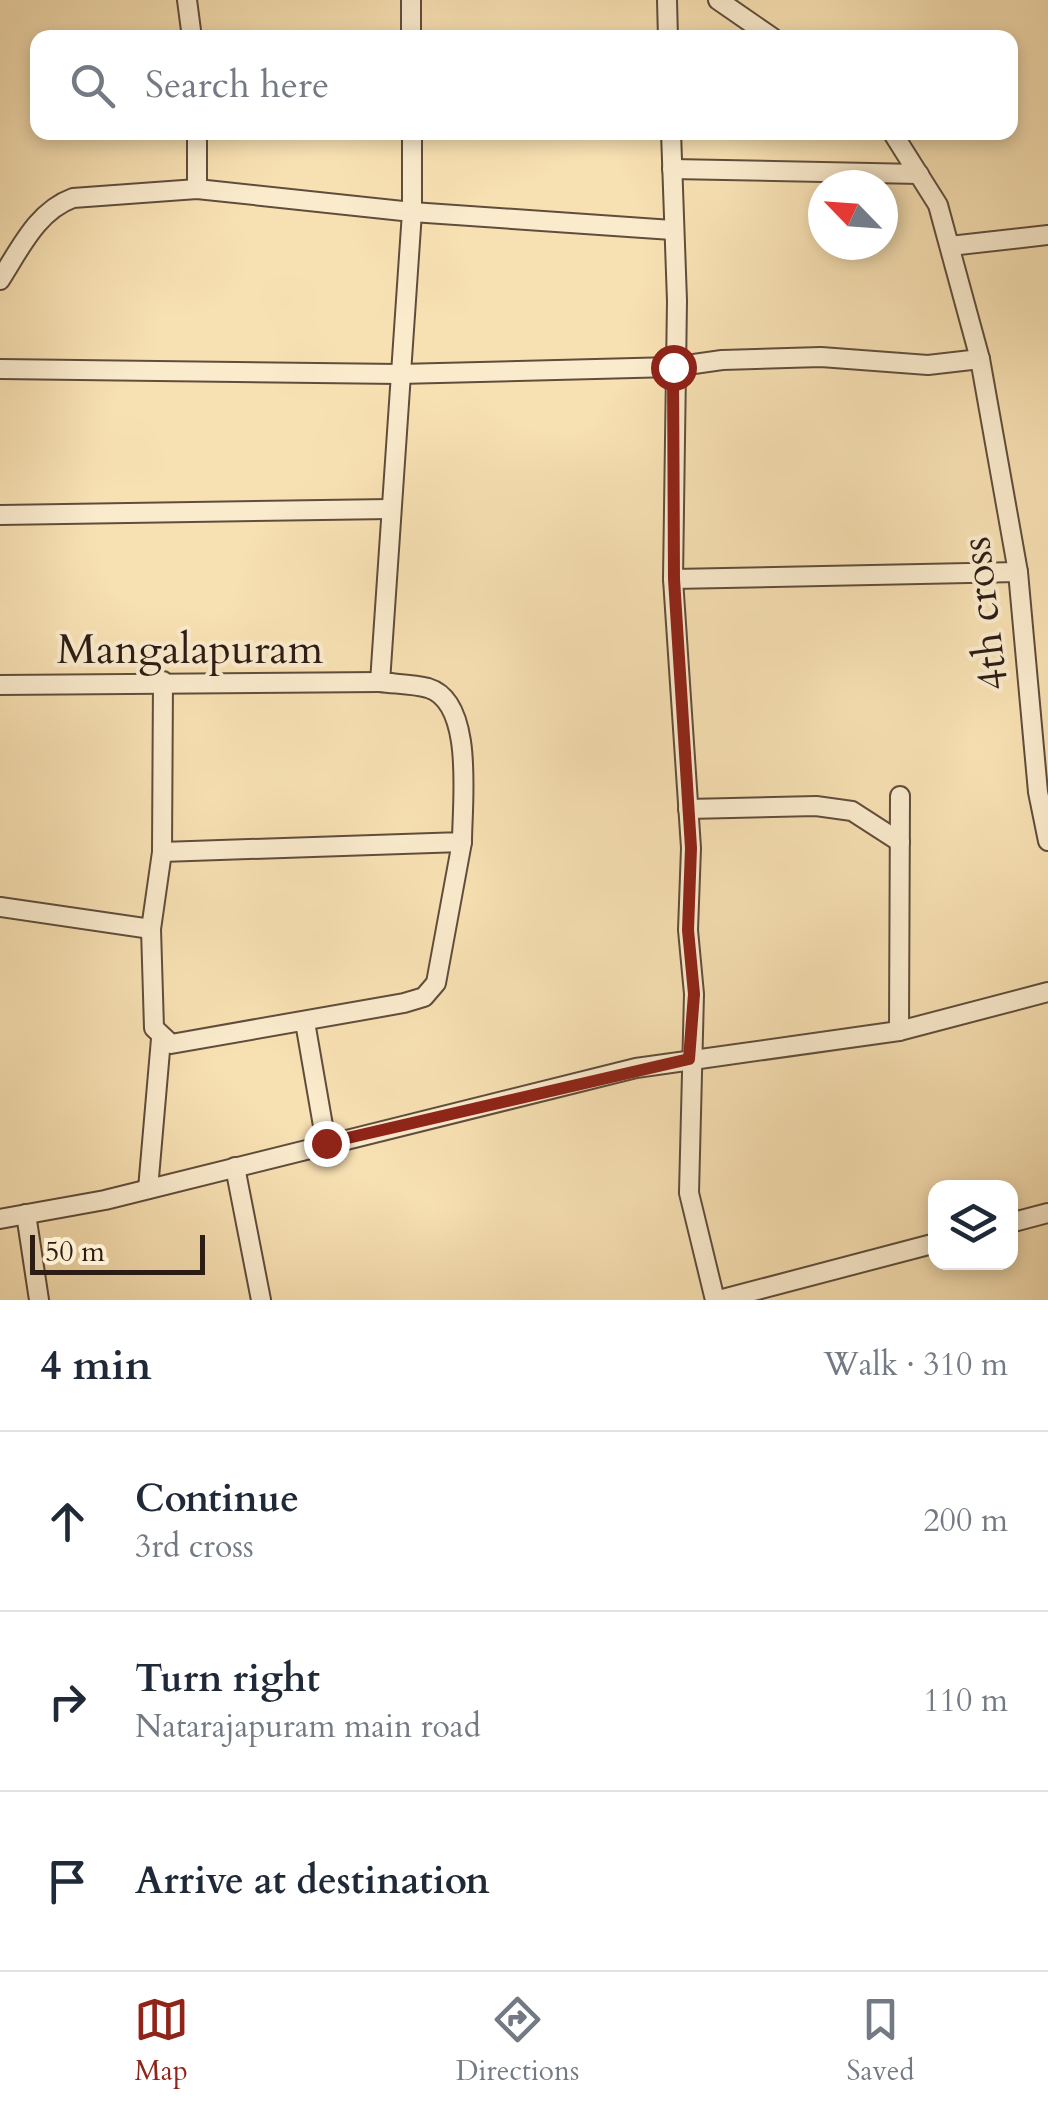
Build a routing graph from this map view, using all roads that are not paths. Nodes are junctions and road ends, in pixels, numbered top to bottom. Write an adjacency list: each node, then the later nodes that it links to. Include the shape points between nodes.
1 (188, 0): 5 (street)
2 (410, 0): 6 (street)
3 (667, 0): 7 (street)
4 (718, 0): 8 (street)
5 (191, 30)
6 (411, 30)
7 (668, 30)
8 (761, 30)
9 (197, 140): 15 (street)
10 (412, 140): 16 (street)
11 (672, 140): 13 (street)
12 (897, 140): 14 (street, 4th cross)
13 (672, 169): 14 (street); 17 (street)
14 (919, 174): 19 (street, 4th cross, via 938,205)
15 (197, 189): 16 (street); 20 (street, via 55,204)
16 (412, 212): 17 (street); 24 (street)
17 (672, 230): 22 (street)
18 (1048, 236): 19 (street)
19 (950, 246): 21 (street, 4th cross)
20 (0, 280)
21 (980, 359): 22 (street, via 928,364 821,357); 27 (street, 4th cross)
22 (673, 367): 24 (street); 28 (street)
23 (0, 369): 24 (street)
24 (400, 374): 25 (street)
25 (390, 510): 26 (street); 30 (street)
26 (0, 516)
27 (1018, 572): 28 (street); 36 (street, 4th cross)
28 (674, 579): 33 (street)
29 (163, 681): 30 (street, Mangalapuram); 31 (street, Mangalapuram); 37 (street)
30 (380, 682): 34 (street, Mangalapuram, via 431,688 452,706 461,732)
31 (0, 685)
32 (900, 796): 35 (street)
33 (688, 809): 35 (street, via 852,811); 44 (street, via 694,994)
34 (462, 842): 37 (street); 41 (street, Mangalapuram, via 436,983 424,996)
35 (900, 842): 42 (street)
36 (1048, 842)
37 (162, 852): 39 (street)
38 (0, 907): 39 (street)
39 (151, 929): 43 (street, via 154,1028)
40 (1048, 992): 42 (street)
41 (305, 1022): 43 (street, Mangalapuram, via 194,1042); 45 (street)
42 (899, 1031): 44 (street)
43 (160, 1039): 47 (street)
44 (689, 1059): 45 (street); 55 (street, via 689,1193)
45 (326, 1143): 46 (street)
46 (236, 1166): 47 (street); 54 (street)
47 (148, 1189): 49 (street)
48 (1048, 1213): 51 (street)
49 (26, 1214): 50 (street); 53 (street)
50 (0, 1219)
51 (1018, 1221)
52 (928, 1244): 55 (street)
53 (39, 1300)
54 (261, 1300)
55 (717, 1300)

